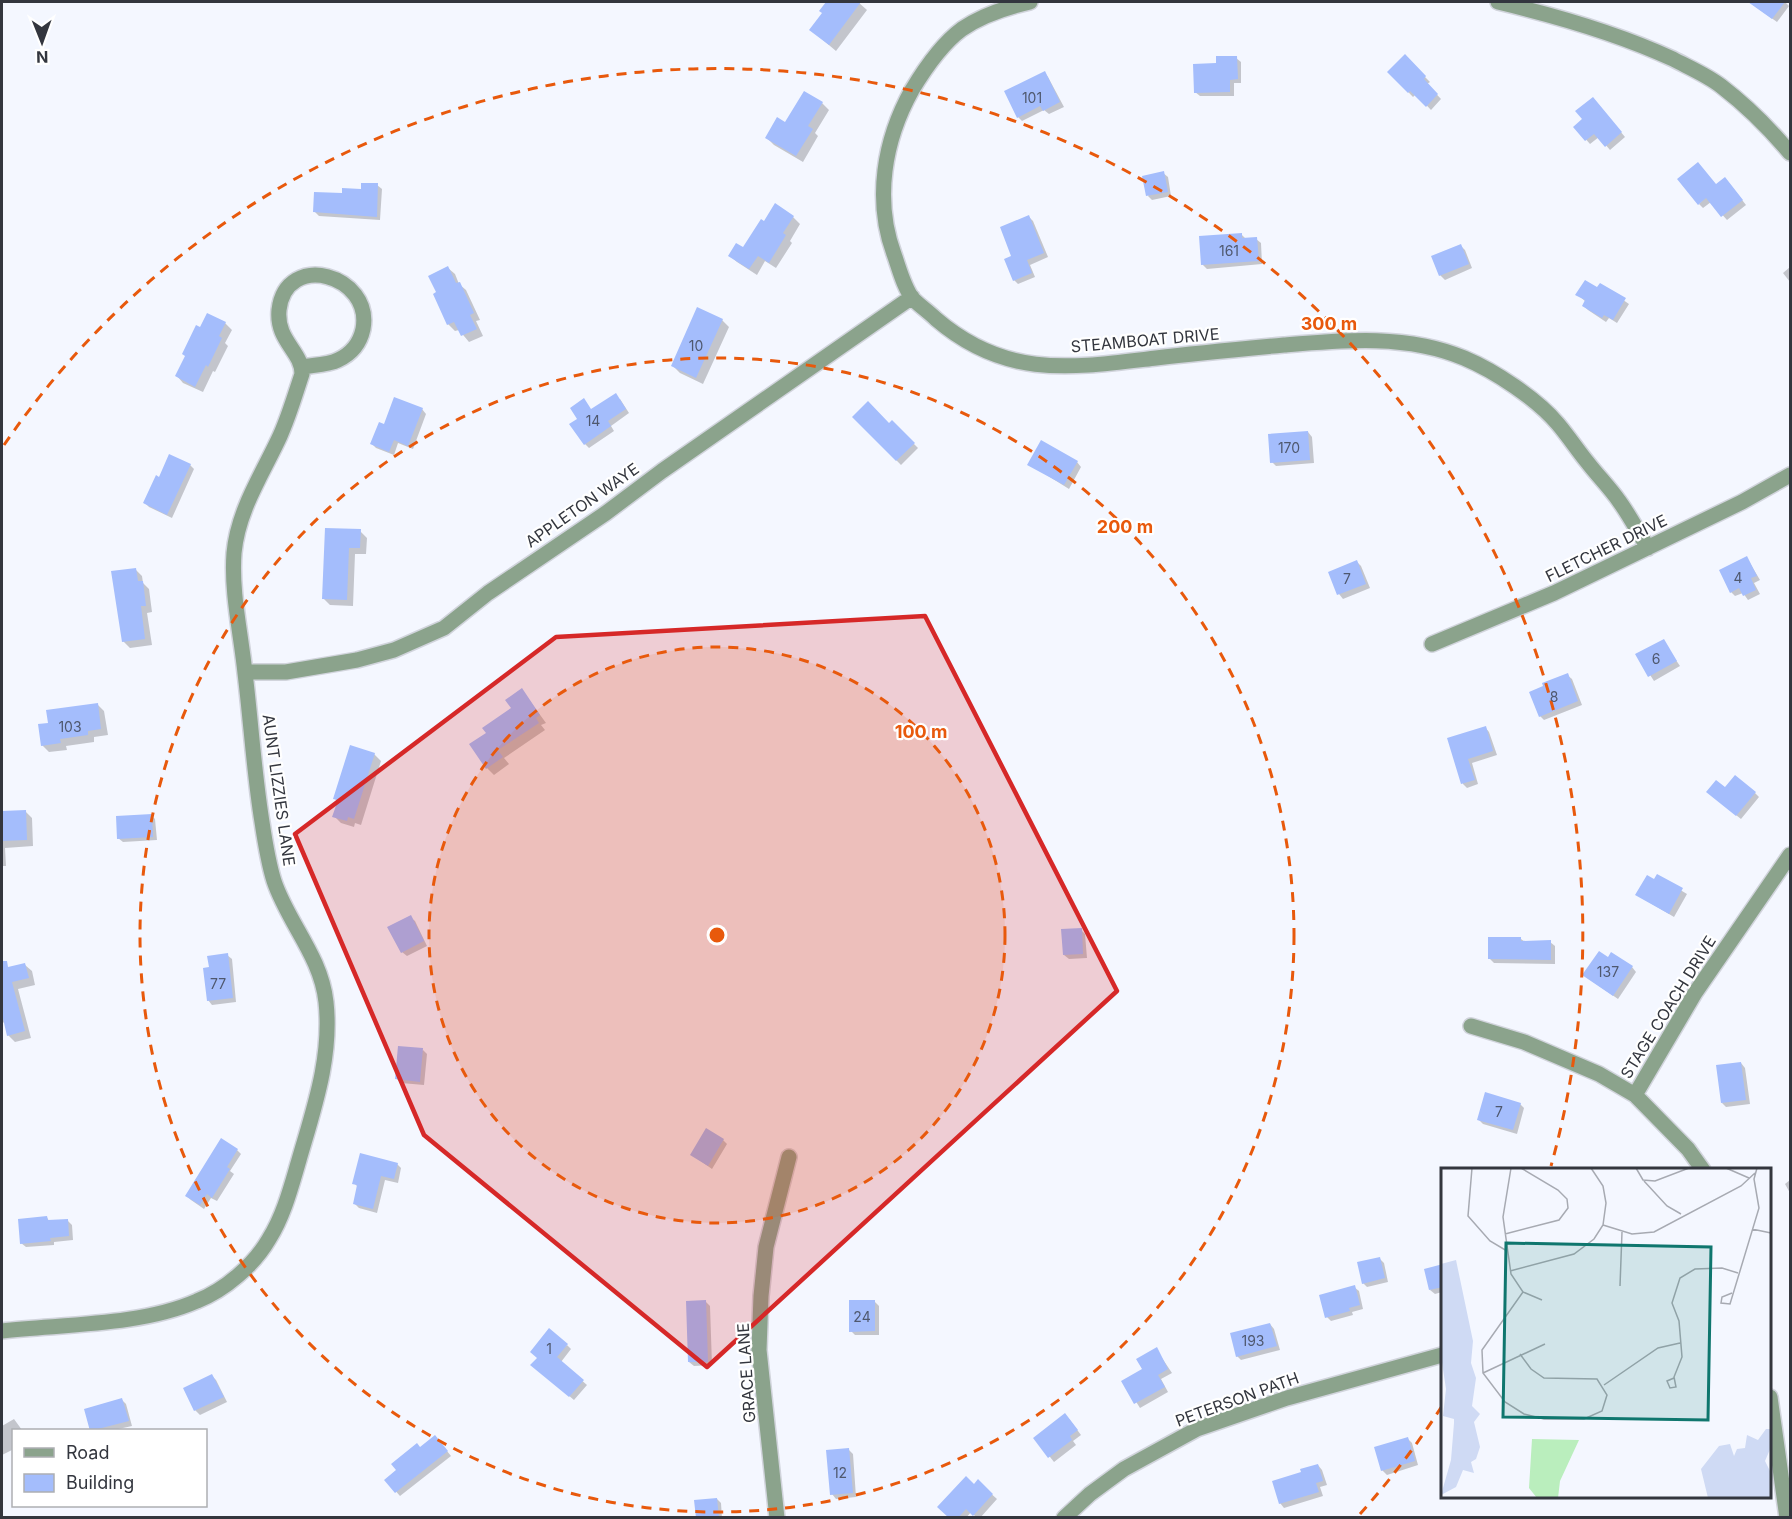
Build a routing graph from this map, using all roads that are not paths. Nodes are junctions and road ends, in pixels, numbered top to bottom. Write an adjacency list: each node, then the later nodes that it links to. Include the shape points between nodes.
1 (1030, 2): 4 (street, STEAMBOAT DRIVE, via 962,30 924,70 898,116 882,184 882,204 891,246)
2 (1498, 2): 3 (street, via 1604,31 1687,66 1720,84)
3 (1791, 153)
4 (912, 297): 7 (street, STEAMBOAT DRIVE, via 971,345 1019,361 1046,365 1086,367 1316,343 1380,341 1440,349 1490,371 1557,422 1620,502); 9 (street, APPLETON WAYE, via 488,593 444,628 394,650 357,660 286,672)
5 (302, 367): 5 (street, via 336,361 355,348 362,337 364,312 352,290 334,278 311,274 297,279 286,290 279,326); 9 (street, AUNT LIZZIES LANE, via 281,435 245,506 237,532 234,574)
6 (1791, 475): 7 (street, FLETCHER DRIVE)
7 (1648, 548): 8 (street, FLETCHER DRIVE)
8 (1432, 644)
9 (245, 672): 15 (street, AUNT LIZZIES LANE, via 268,864 281,900 317,966 326,999 323,1072 286,1201 258,1255 240,1274 196,1302 132,1319)
10 (1791, 855): 12 (street, STAGE COACH DRIVE, via 1695,993)
11 (1471, 1026): 12 (street, via 1524,1042 1599,1074)
12 (1635, 1095): 14 (street, STAGE COACH DRIVE)
13 (789, 1157): 19 (street, GRACE LANE, via 766,1246 759,1322)
14 (1702, 1168)
15 (2, 1331)
16 (1441, 1356): 20 (street, PETERSON PATH, via 1287,1398 1197,1429 1124,1469)
17 (1771, 1401): 18 (street)
18 (1784, 1453): 21 (street)
19 (777, 1518)
20 (1064, 1518)
21 (1787, 1518)

